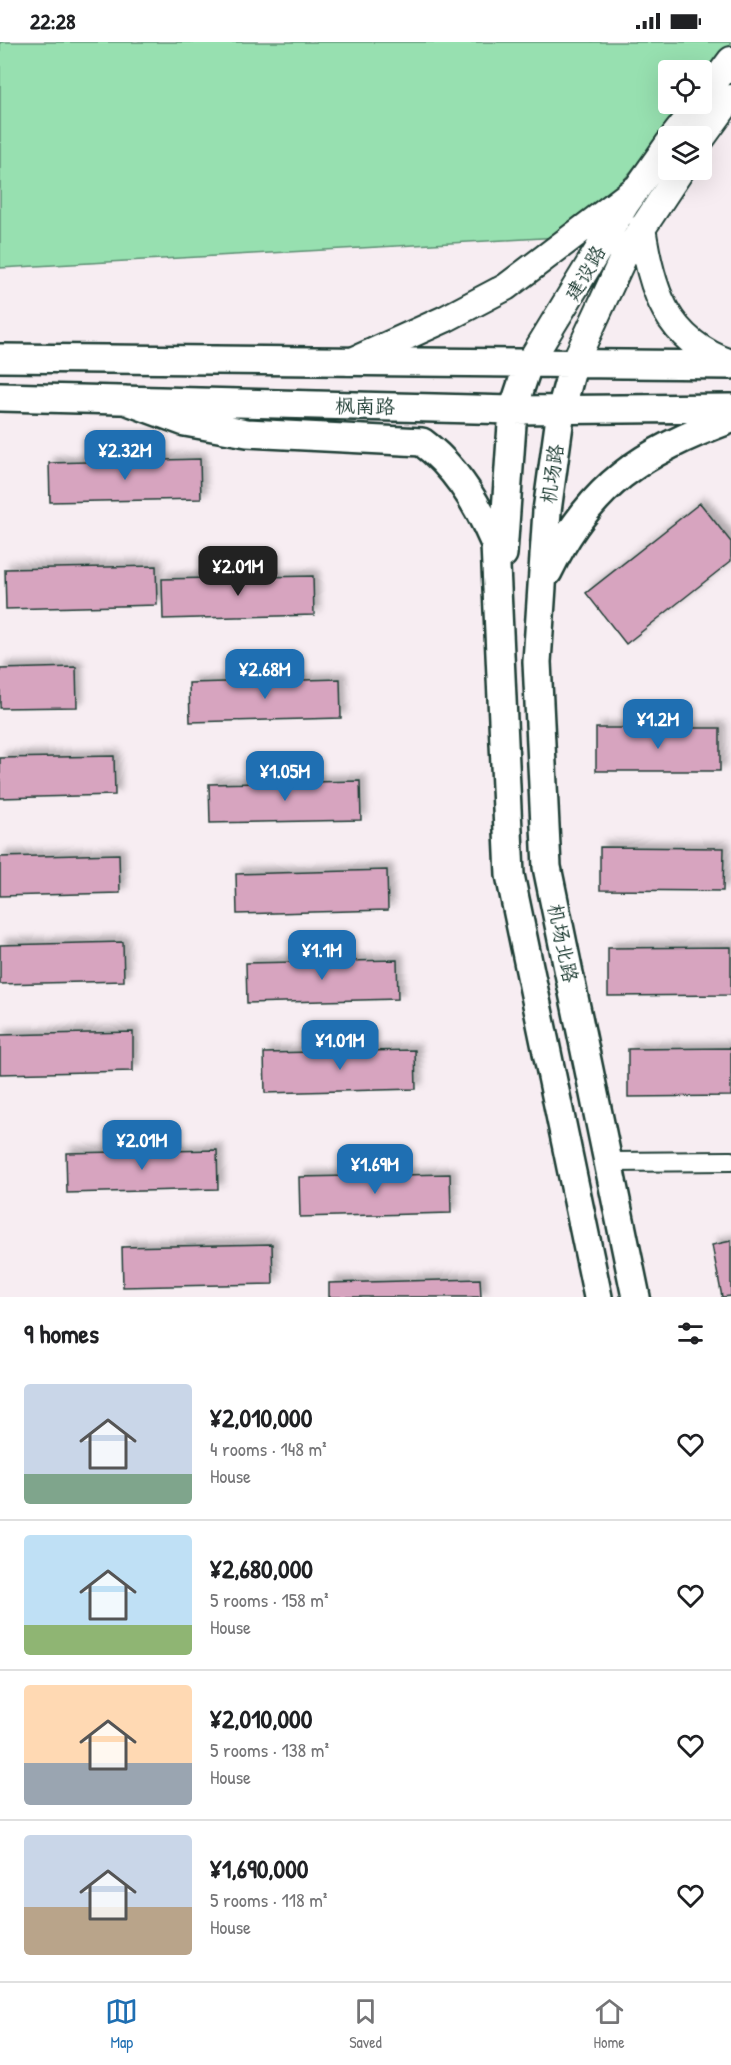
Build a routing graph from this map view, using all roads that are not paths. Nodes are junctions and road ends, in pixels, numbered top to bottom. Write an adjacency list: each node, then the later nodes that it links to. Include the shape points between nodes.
1 (731, 60): 2 (main road)
2 (712, 86)
3 (731, 98): 6 (main road)
4 (691, 114): 5 (main road)
5 (682, 126)
6 (711, 126)
7 (658, 159): 9 (main road, 建设路)
8 (674, 180): 10 (main road, 建设路)
9 (638, 187): 12 (main road, via 506,287); 14 (main road, 建设路)
10 (642, 227): 13 (main road, via 656,291 667,315 682,334); 15 (main road, 建设路, via 624,256)
11 (0, 358): 12 (main road)
12 (348, 363): 14 (main road)
13 (731, 364): 15 (main road)
14 (528, 365): 15 (main road); 19 (main road, 建设路)
15 (573, 366): 20 (main road, 机场路)
16 (0, 397): 17 (main road, 枫南路)
17 (125, 400): 19 (main road, 枫南路); 23 (main road, via 185,422 247,433 422,442 461,482 485,520 495,544)
18 (731, 408): 20 (main road, 枫南路)
19 (513, 410): 20 (main road, 枫南路); 23 (main road)
20 (561, 410): 22 (main road, 机场路)
21 (731, 418): 22 (main road, via 671,443 628,468 603,489 562,543)
22 (542, 584): 25 (main road, 机场北路, via 537,662 547,867)
23 (499, 600): 26 (main road, 机场北路, via 510,875)
24 (731, 1161): 25 (street)
25 (609, 1162): 27 (main road, 机场北路)
26 (598, 1297)
27 (636, 1297)

